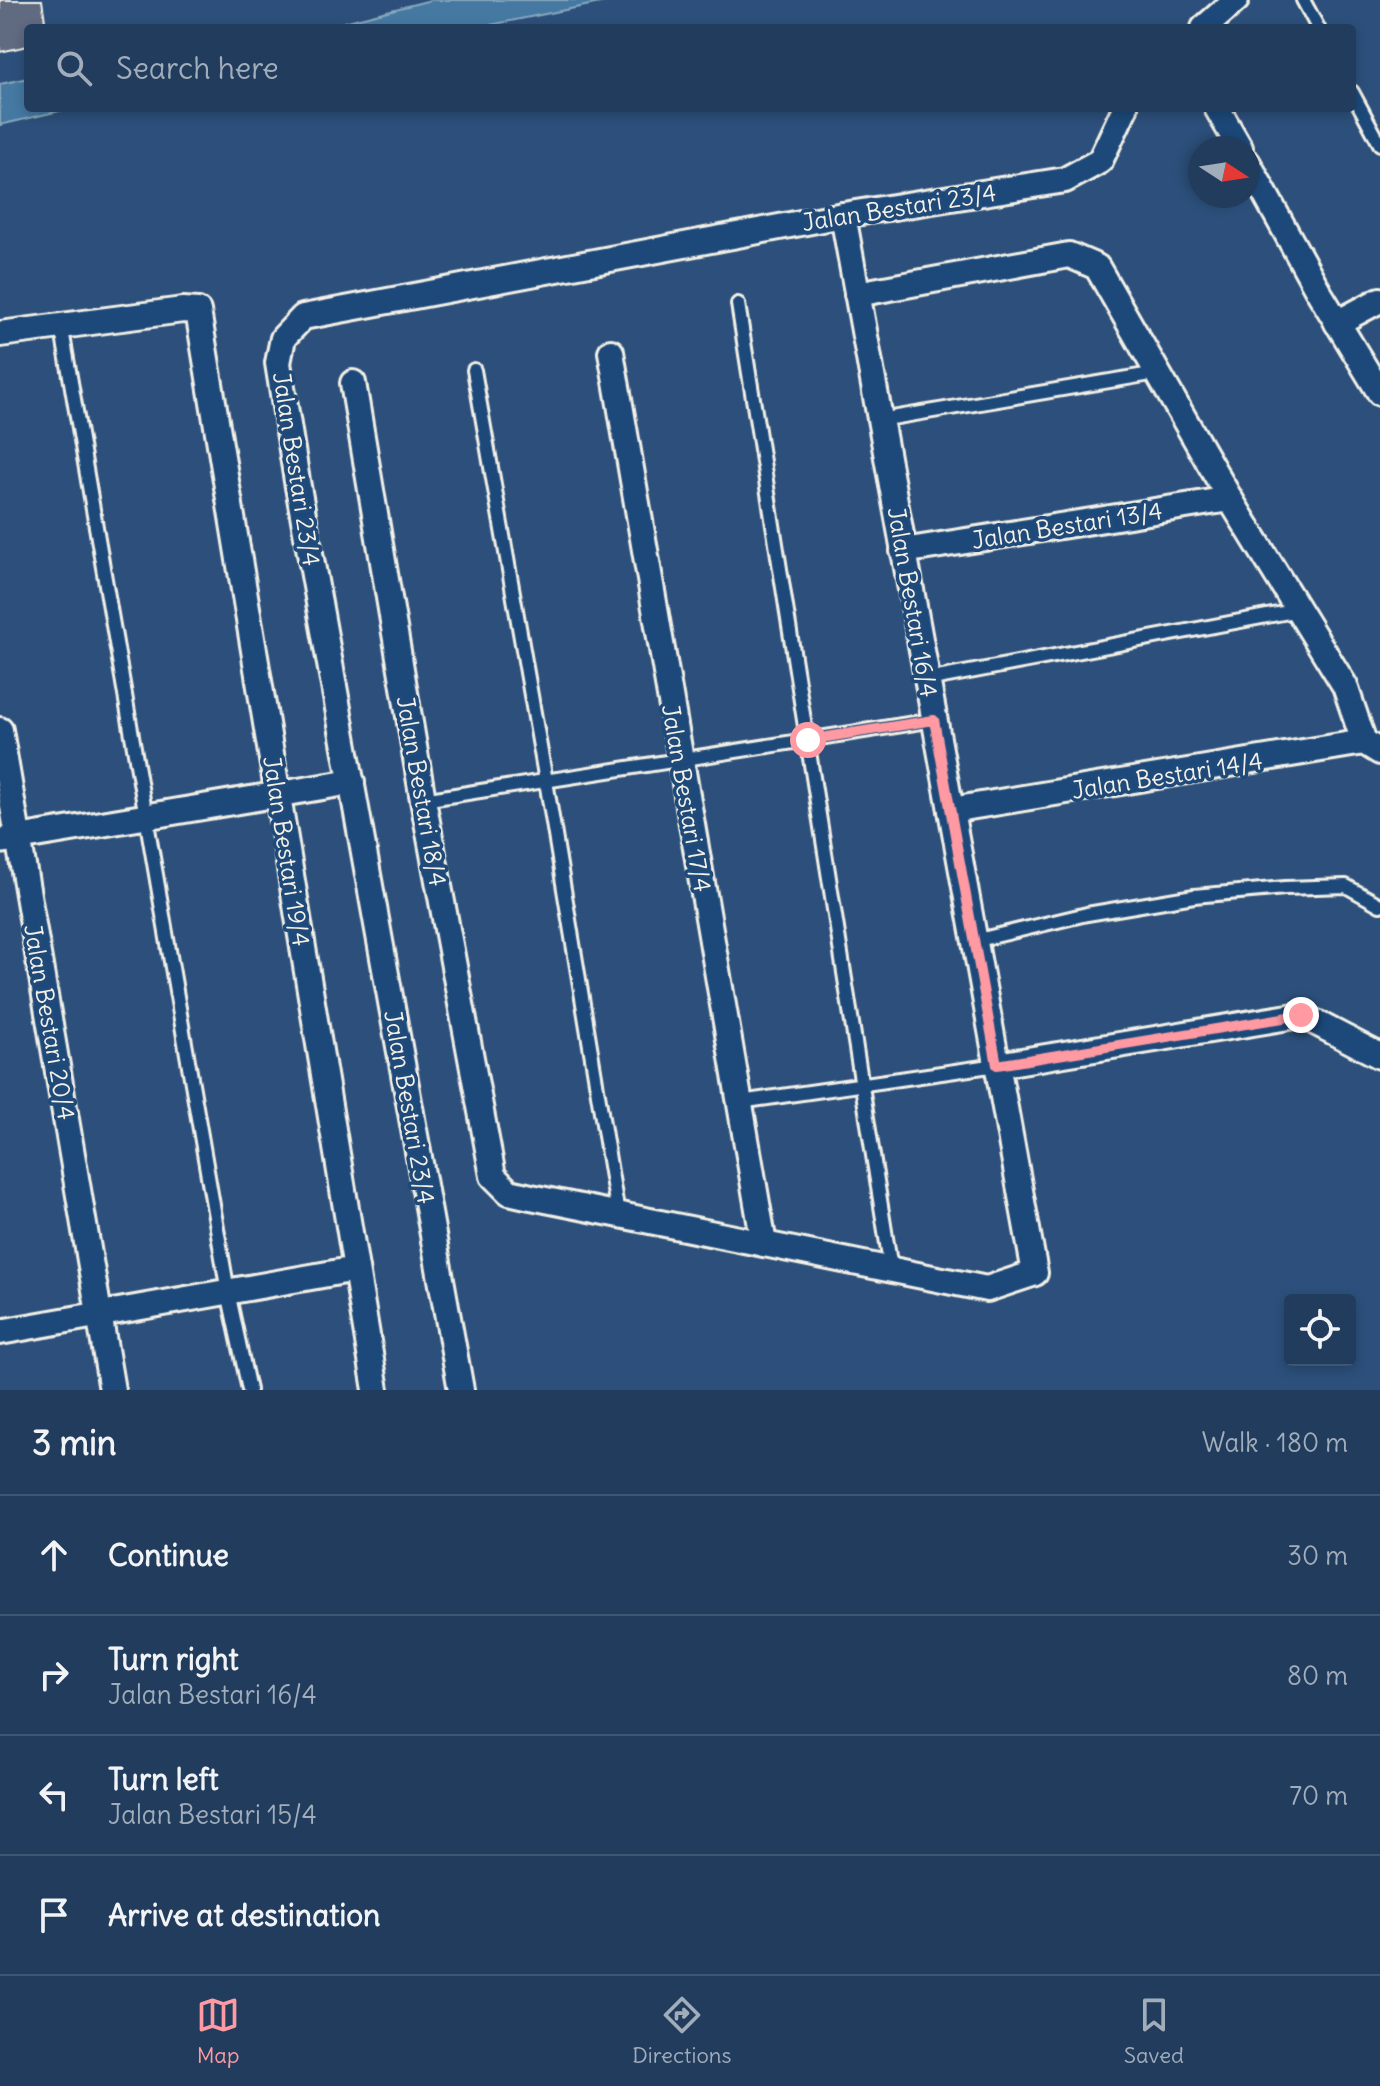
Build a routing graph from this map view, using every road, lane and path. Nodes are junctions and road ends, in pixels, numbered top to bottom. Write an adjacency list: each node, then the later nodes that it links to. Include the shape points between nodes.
1 (1236, 0): 3 (street)
2 (1303, 0): 4 (lane)
3 (1209, 24)
4 (1316, 24)
5 (1356, 99): 9 (lane)
6 (1123, 112): 11 (street, Jalan Bestari 23/4, via 1100,161 1065,180)
7 (1219, 112): 8 (street)
8 (1233, 136)
9 (1380, 144)
10 (1260, 185): 15 (street)
11 (843, 215): 12 (street, Jalan Bestari 16/4); 34 (street, Jalan Bestari 23/4, via 303,317 283,338 278,363)
12 (857, 294): 20 (street, via 1079,257 1097,267); 23 (street, Jalan Bestari 16/4)
13 (1380, 300): 15 (street)
14 (738, 304): 30 (lane)
15 (1337, 323): 22 (street)
16 (61, 324): 17 (street); 35 (street, Jalan Bestari 19/4, via 198,311); 38 (lane)
17 (0, 334)
18 (611, 352): 32 (street, Jalan Bestari 17/4)
19 (474, 370): 33 (lane)
20 (1157, 373): 23 (lane); 24 (street)
21 (353, 383): 36 (street, Jalan Bestari 18/4)
22 (1380, 393)
23 (880, 420): 25 (street, Jalan Bestari 16/4)
24 (1230, 499): 25 (street, Jalan Bestari 13/4); 26 (street)
25 (903, 551): 27 (street, Jalan Bestari 16/4)
26 (1299, 610): 27 (lane); 31 (street, via 1345,686)
27 (927, 680): 28 (street, Jalan Bestari 16/4)
28 (934, 720): 30 (lane); 37 (street, Jalan Bestari 16/4)
29 (0, 730): 39 (street, Jalan Bestari 20/4)
30 (808, 740): 32 (lane); 44 (lane)
31 (1372, 747): 37 (street, Jalan Bestari 14/4)
32 (681, 760): 33 (lane); 45 (street, Jalan Bestari 17/4)
33 (546, 781): 36 (lane); 46 (lane)
34 (352, 782): 35 (street); 56 (street, Jalan Bestari 23/4)
35 (278, 794): 38 (street); 48 (street, Jalan Bestari 19/4)
36 (423, 800): 46 (street, Jalan Bestari 18/4, via 493,1176 509,1192)
37 (951, 810): 41 (street, Jalan Bestari 16/4)
38 (148, 816): 39 (street); 50 (lane)
39 (9, 840): 51 (street, Jalan Bestari 20/4)
40 (1380, 905): 41 (lane, via 1346,886 1194,896)
41 (974, 941): 43 (street, Jalan Bestari 16/4)
42 (1380, 1056): 43 (street, via 1301,1015)
43 (997, 1065): 44 (lane); 49 (street, Jalan Bestari 16/4, via 1035,1273 987,1289)
44 (863, 1086): 45 (lane); 49 (lane)
45 (740, 1102): 47 (street, Jalan Bestari 17/4)
46 (618, 1214): 47 (street)
47 (764, 1244): 49 (street)
48 (356, 1269): 50 (street); 55 (street, Jalan Bestari 19/4)
49 (891, 1269)
50 (228, 1292): 51 (street); 54 (lane)
51 (100, 1315): 52 (street); 53 (street, Jalan Bestari 20/4)
52 (0, 1332)
53 (112, 1390)
54 (249, 1390)
55 (376, 1390)
56 (461, 1390)

